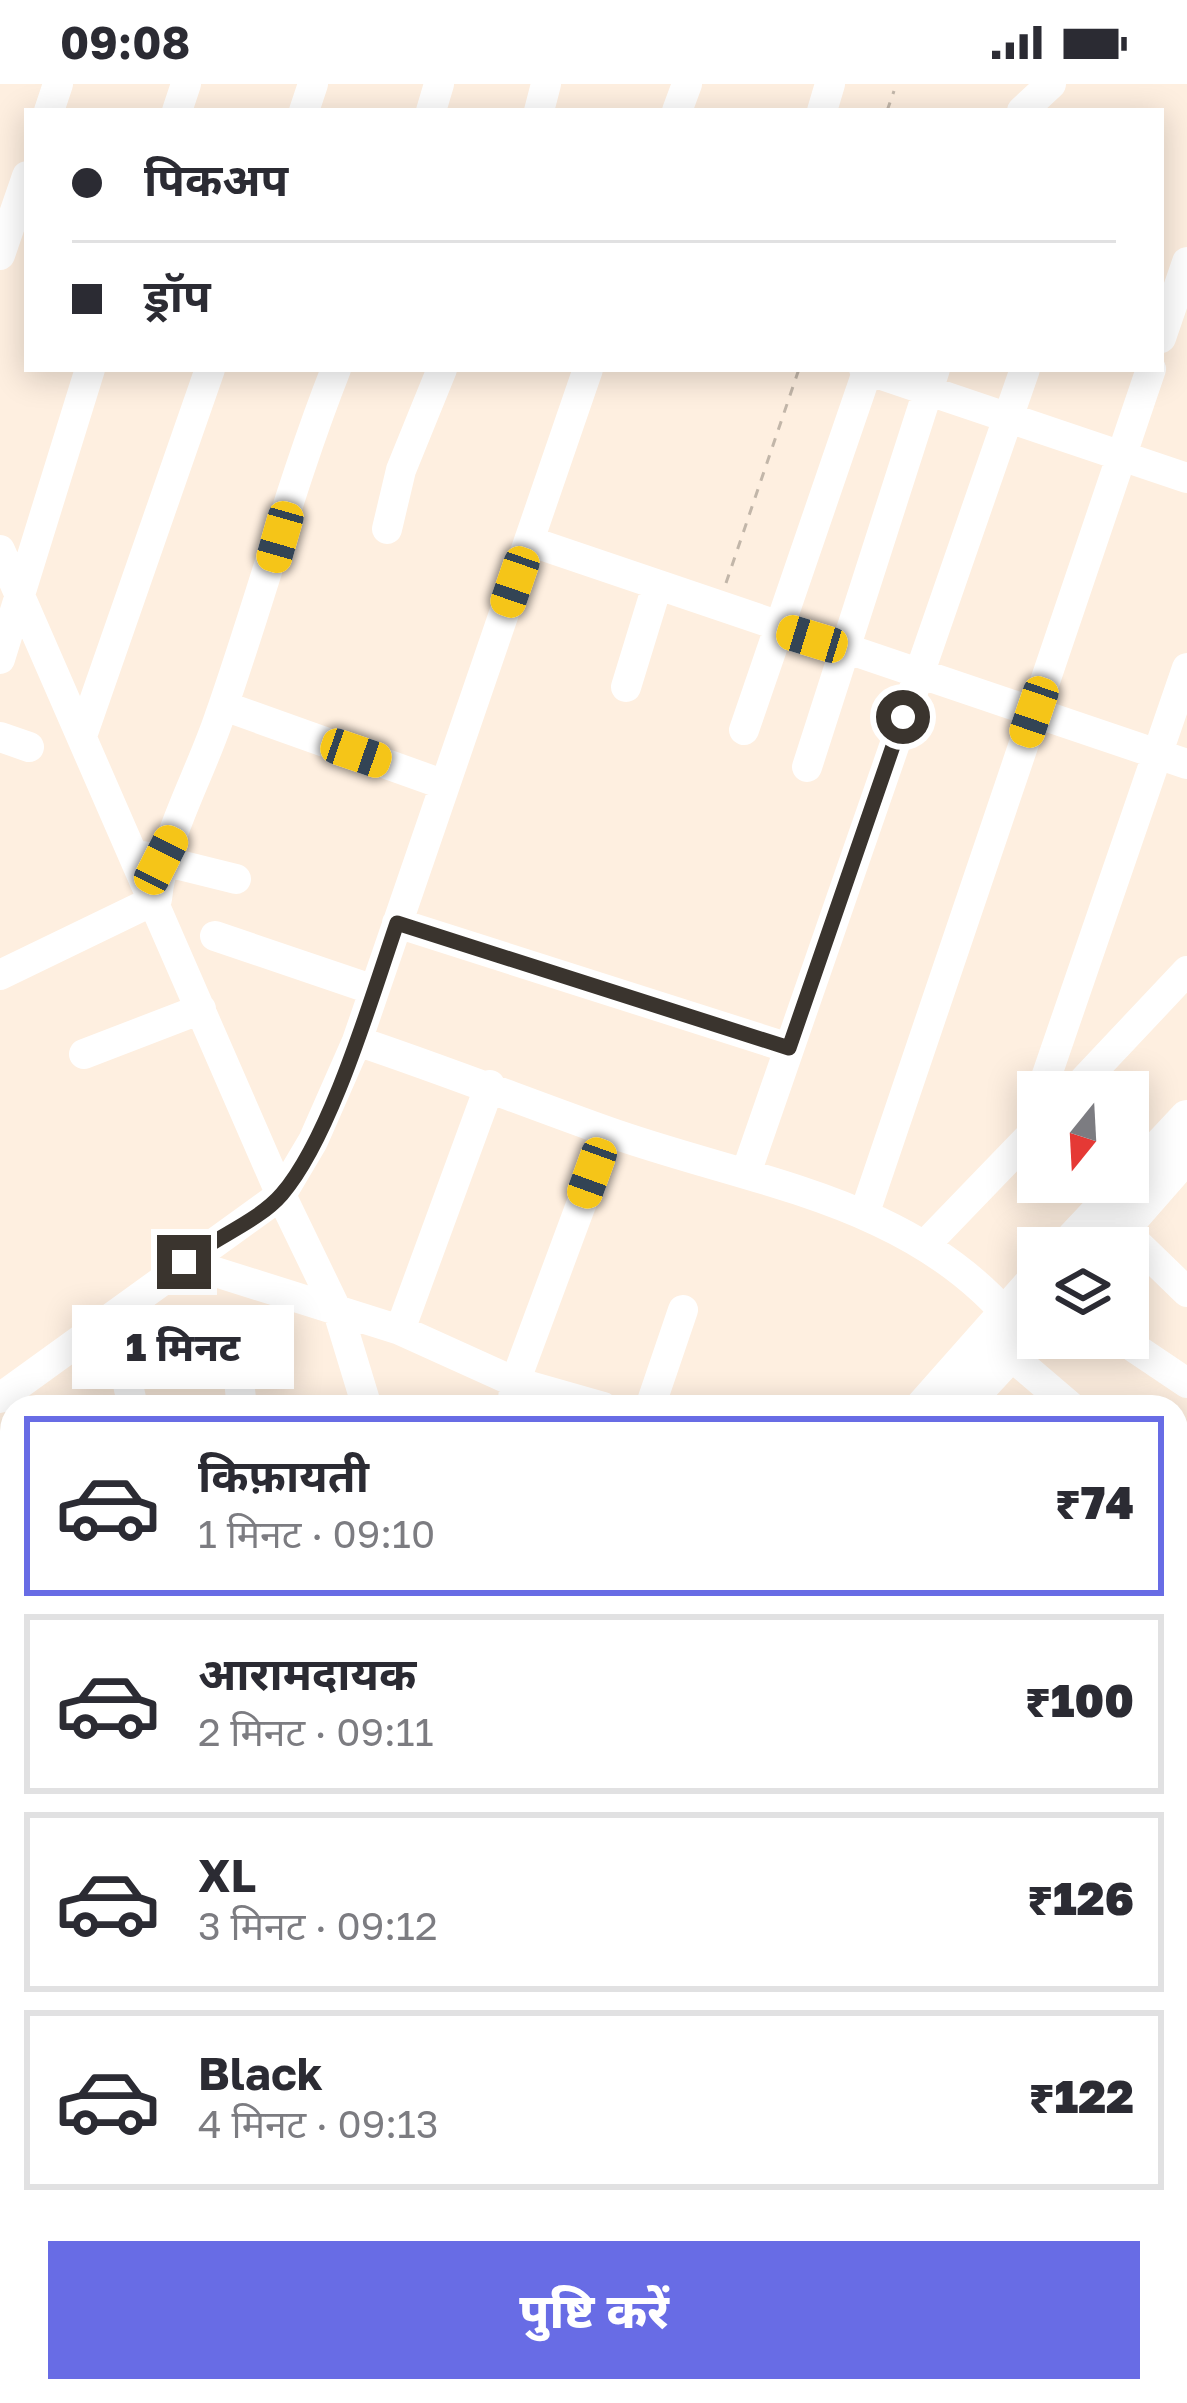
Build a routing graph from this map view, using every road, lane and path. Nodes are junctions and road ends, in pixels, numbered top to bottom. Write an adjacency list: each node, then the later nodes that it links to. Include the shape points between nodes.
1 (1051, 84): 4 (street)
2 (895, 91): 3 (path)
3 (888, 108)
4 (1025, 108)
5 (24, 183): 6 (street)
6 (0, 255)
7 (1187, 262): 8 (street)
8 (1164, 329)
9 (89, 372): 25 (street)
10 (209, 372): 37 (street)
11 (335, 372): 34 (street)
12 (441, 372): 23 (street, via 400,470)
13 (587, 372): 24 (street)
14 (798, 372): 27 (path)
15 (866, 372): 28 (street)
16 (884, 372): 19 (street)
17 (1024, 372): 20 (street)
18 (1149, 372): 21 (street)
19 (931, 380): 20 (street); 29 (street)
20 (1006, 417): 21 (street); 32 (street)
21 (1121, 456): 22 (street); 35 (street)
22 (1187, 478)
23 (387, 529)
24 (529, 541): 26 (street); 41 (street)
25 (13, 568): 30 (street); 37 (street)
26 (657, 586): 27 (street); 33 (street)
27 (718, 608): 28 (street)
28 (779, 628): 29 (street); 36 (street)
29 (844, 649): 32 (street); 40 (street)
30 (0, 658)
31 (1187, 668): 38 (street)
32 (918, 675): 35 (street); 52 (street)
33 (626, 687)
34 (224, 706): 41 (street); 42 (street, via 185,813)
35 (1034, 712): 38 (street); 65 (street)
36 (744, 730)
37 (82, 733): 42 (street)
38 (1154, 752): 39 (street); 54 (street)
39 (1187, 764)
40 (807, 767)
41 (445, 785): 45 (street)
42 (149, 858): 43 (street); 44 (street)
43 (236, 880)
44 (157, 899): 48 (street); 50 (street)
45 (397, 923): 49 (street); 52 (street)
46 (215, 936): 49 (street)
47 (1187, 971): 55 (street)
48 (0, 975)
49 (374, 990): 51 (street)
50 (201, 1009): 53 (street); 63 (street)
51 (357, 1041): 56 (street); 63 (street)
52 (789, 1048): 62 (street)
53 (84, 1054)
54 (1047, 1071)
55 (1092, 1071)
56 (490, 1085): 58 (street); 75 (street)
57 (1187, 1118): 61 (main road)
58 (608, 1132): 62 (street); 82 (street)
59 (1017, 1150): 68 (street)
60 (1187, 1154): 67 (main road)
61 (1149, 1158)
62 (746, 1173): 65 (street)
63 (281, 1195): 69 (street); 73 (street)
64 (1107, 1203): 66 (main road)
65 (865, 1212): 68 (street)
66 (1084, 1227)
67 (1123, 1227)
68 (926, 1244): 76 (street)
69 (184, 1262): 73 (street); 74 (street)
70 (1149, 1265): 71 (street)
71 (1187, 1292)
72 (683, 1310): 86 (street)
73 (339, 1315): 75 (street); 85 (street)
74 (113, 1318): 83 (street); 84 (street)
75 (400, 1330): 82 (street)
76 (1017, 1330)
77 (1017, 1334): 87 (main road)
78 (1017, 1335): 88 (main road)
79 (1149, 1357): 81 (street)
80 (1038, 1359): 89 (street)
81 (1187, 1383)
82 (514, 1394)
83 (4, 1395)
84 (130, 1395)
85 (363, 1395)
86 (654, 1395)
87 (938, 1395)
88 (970, 1395)
89 (1063, 1395)

